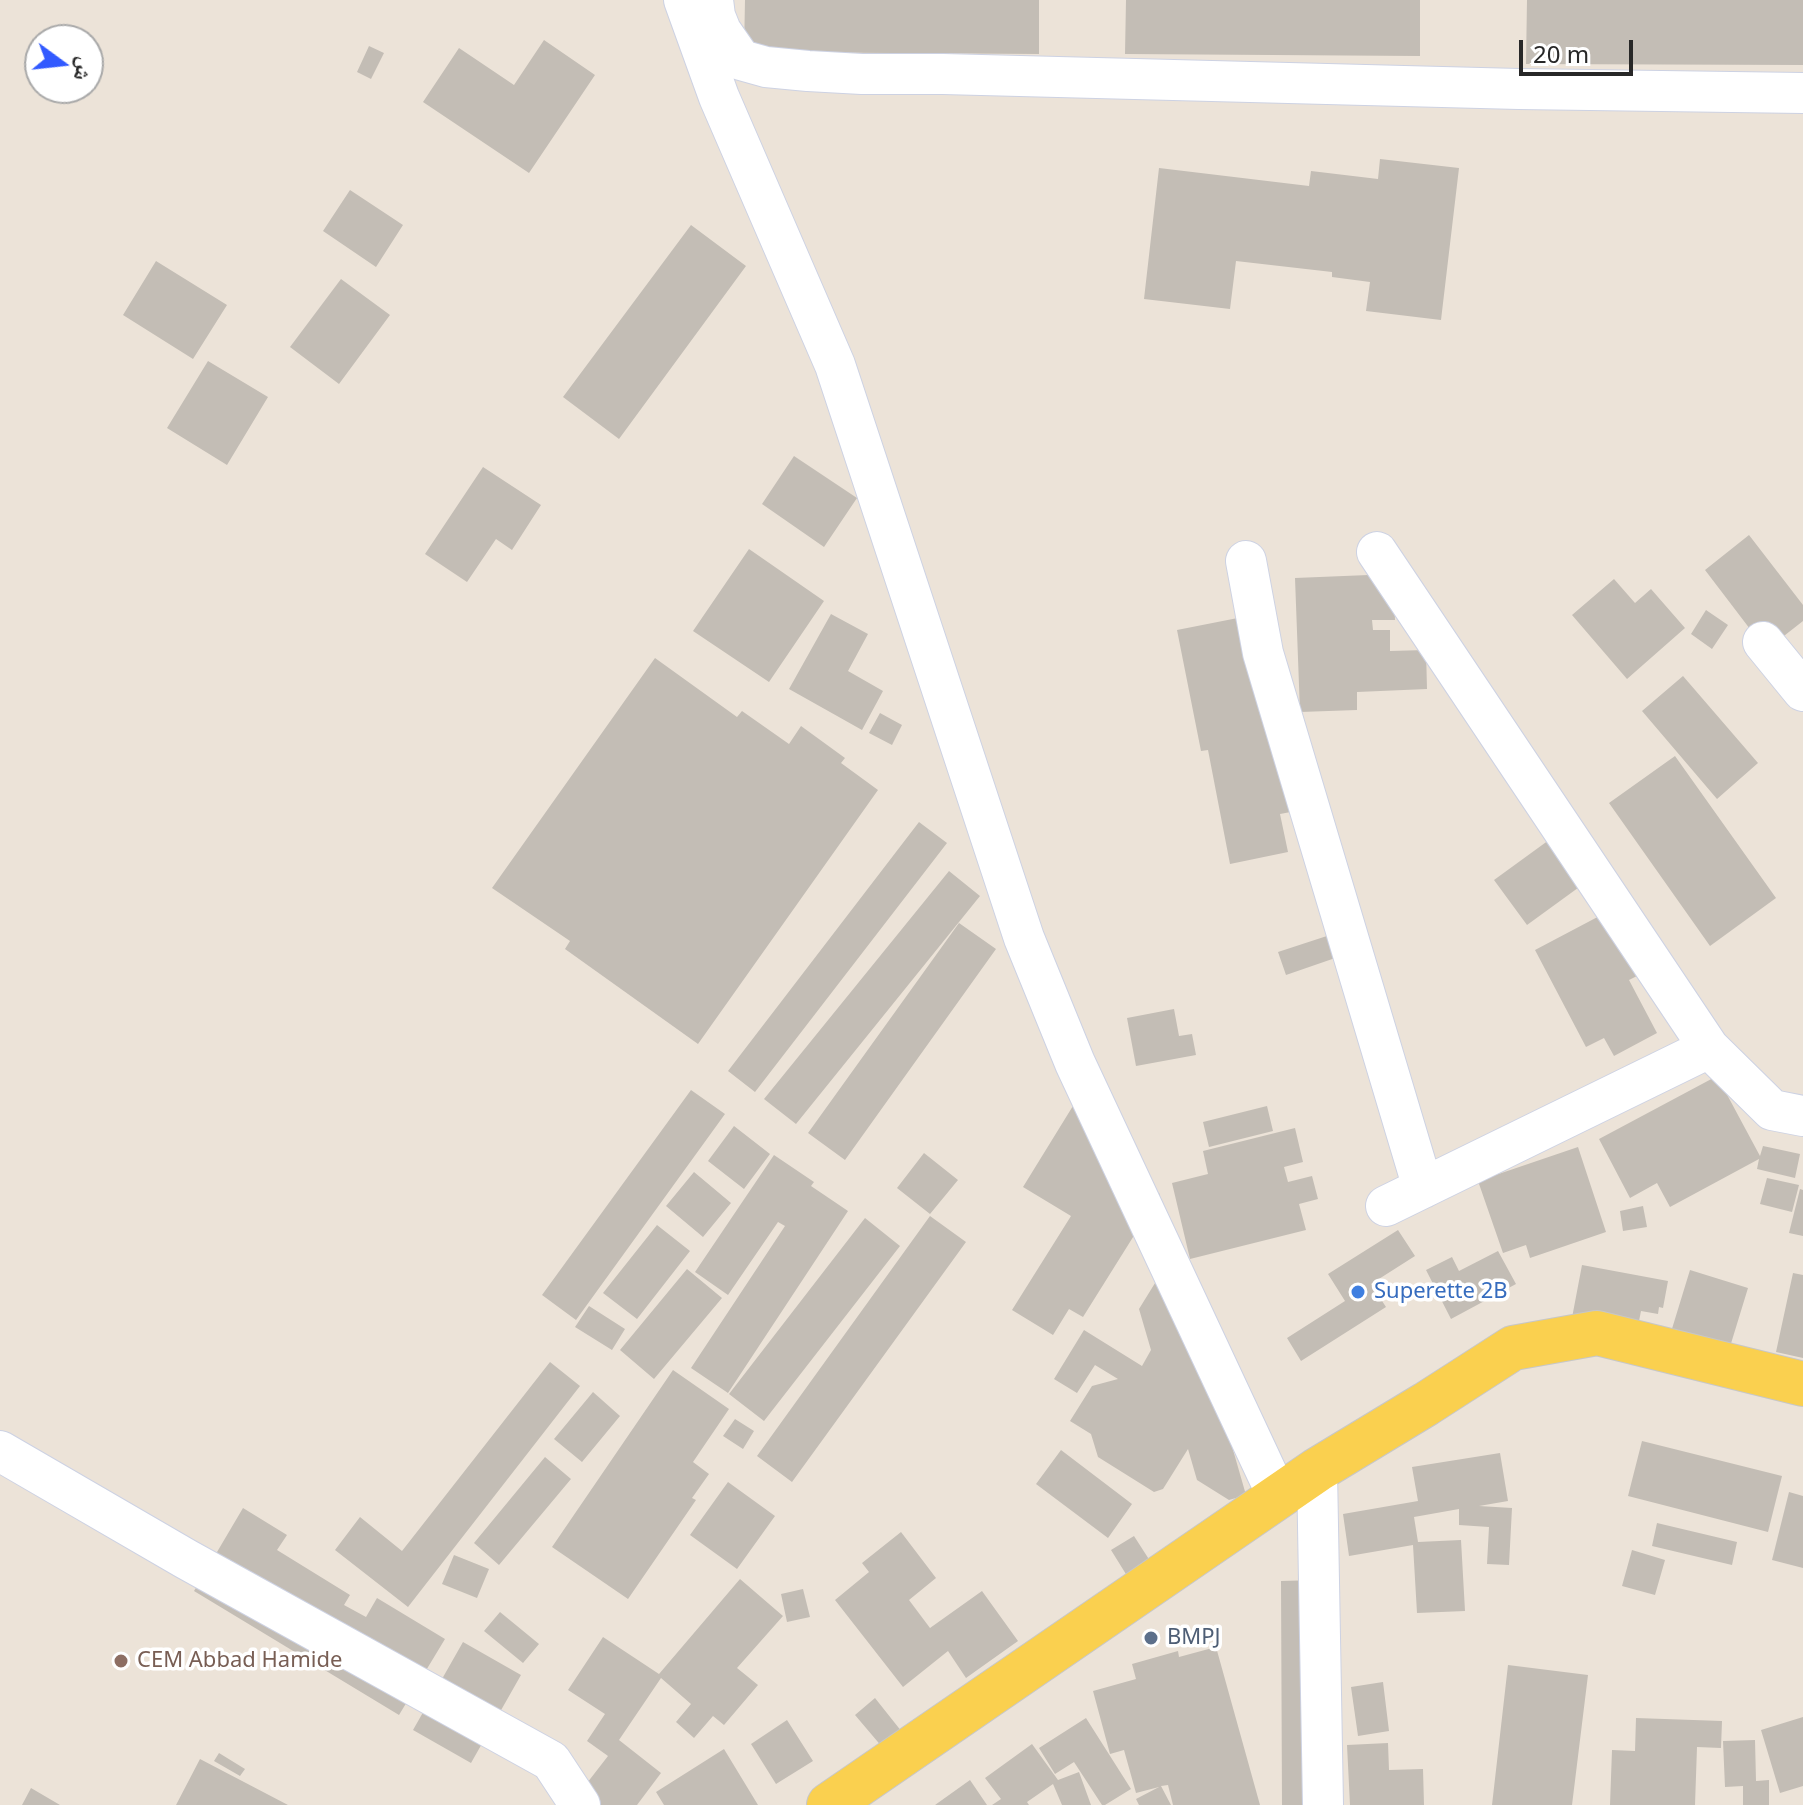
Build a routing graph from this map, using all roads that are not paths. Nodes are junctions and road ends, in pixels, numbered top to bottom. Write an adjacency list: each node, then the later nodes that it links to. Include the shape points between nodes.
1 (684, 0): 15 (street, via 719,97 835,365 1024,938 1075,1063)
2 (713, 0): 3 (street, via 721,31 741,60 808,71)
3 (1803, 93)
4 (1377, 552): 8 (street)
5 (1246, 561): 10 (street, via 1263,653)
6 (1763, 642): 7 (street)
7 (1802, 689)
8 (1709, 1048): 9 (street, via 1772,1110); 10 (street)
9 (1803, 1116)
10 (1423, 1188): 11 (street)
11 (1386, 1206)
12 (1803, 1384): 14 (main road, via 1597,1333 1583,1335 1513,1348)
13 (0, 1451): 16 (street, via 551,1761)
14 (1317, 1470): 15 (main road); 18 (street)
15 (1278, 1497): 17 (main road)
16 (580, 1805)
17 (829, 1805)
18 (1323, 1805)

